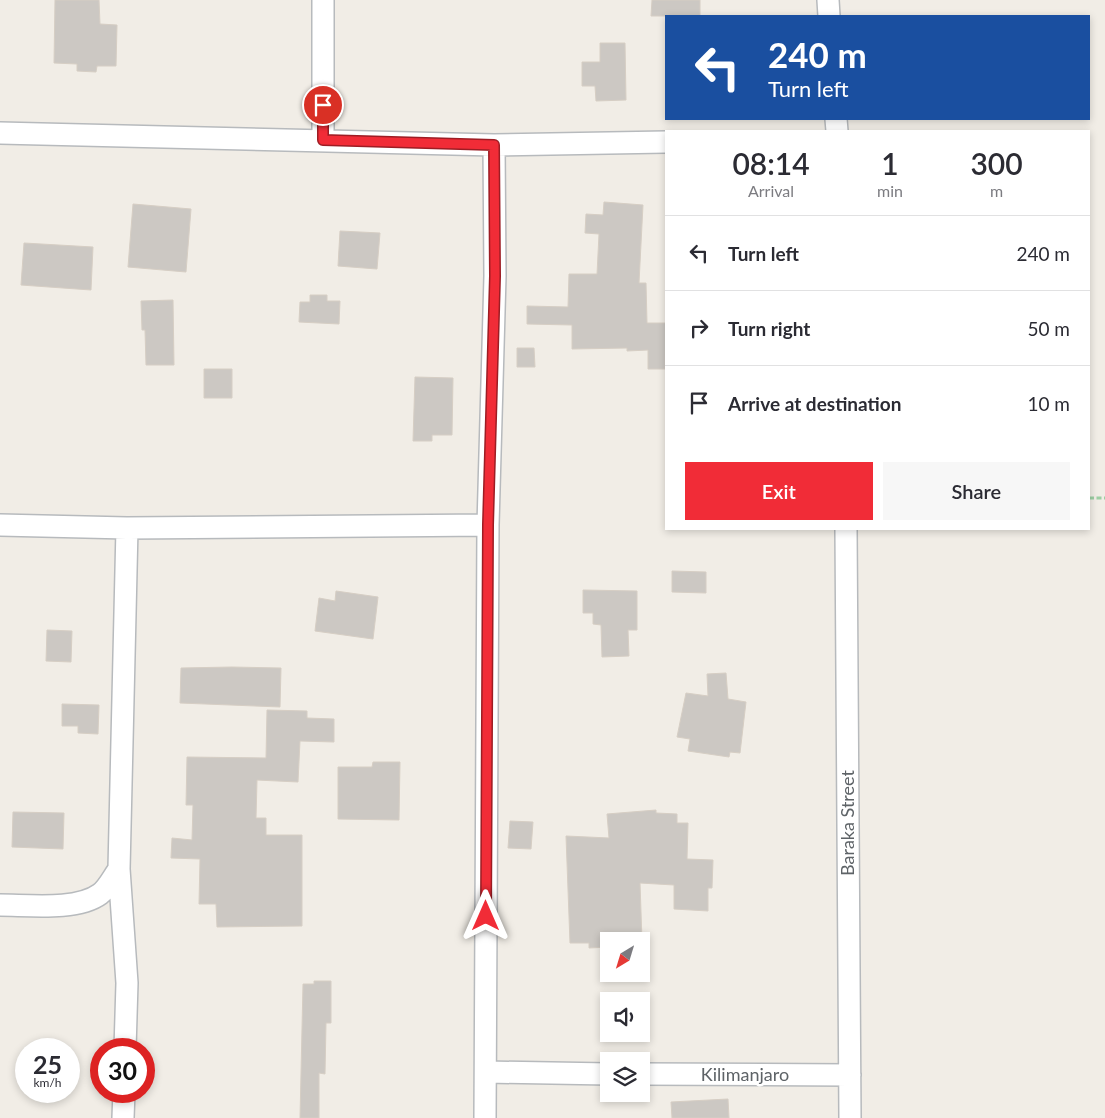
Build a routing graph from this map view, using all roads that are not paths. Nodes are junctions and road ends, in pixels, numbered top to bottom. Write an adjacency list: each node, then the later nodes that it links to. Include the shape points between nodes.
1 (323, 0): 5 (street)
2 (828, 0): 3 (street)
3 (829, 15)
4 (0, 133): 5 (street)
5 (323, 140): 7 (street)
6 (665, 142): 7 (street)
7 (494, 145): 9 (street, via 495,286)
8 (0, 525): 10 (street)
9 (488, 525): 10 (street); 15 (street)
10 (127, 528): 12 (street)
11 (846, 530): 18 (street, Baraka Street)
12 (119, 869): 13 (street, via 100,894 86,901 64,905); 14 (street, via 127,983)
13 (0, 905)
14 (125, 1038)
15 (486, 1072): 16 (street); 21 (street)
16 (600, 1074)
17 (650, 1074): 18 (street, Kilimanjaro)
18 (850, 1075): 22 (street, Baraka Street)
19 (124, 1103): 20 (street)
20 (123, 1118)
21 (485, 1118)
22 (850, 1118)

